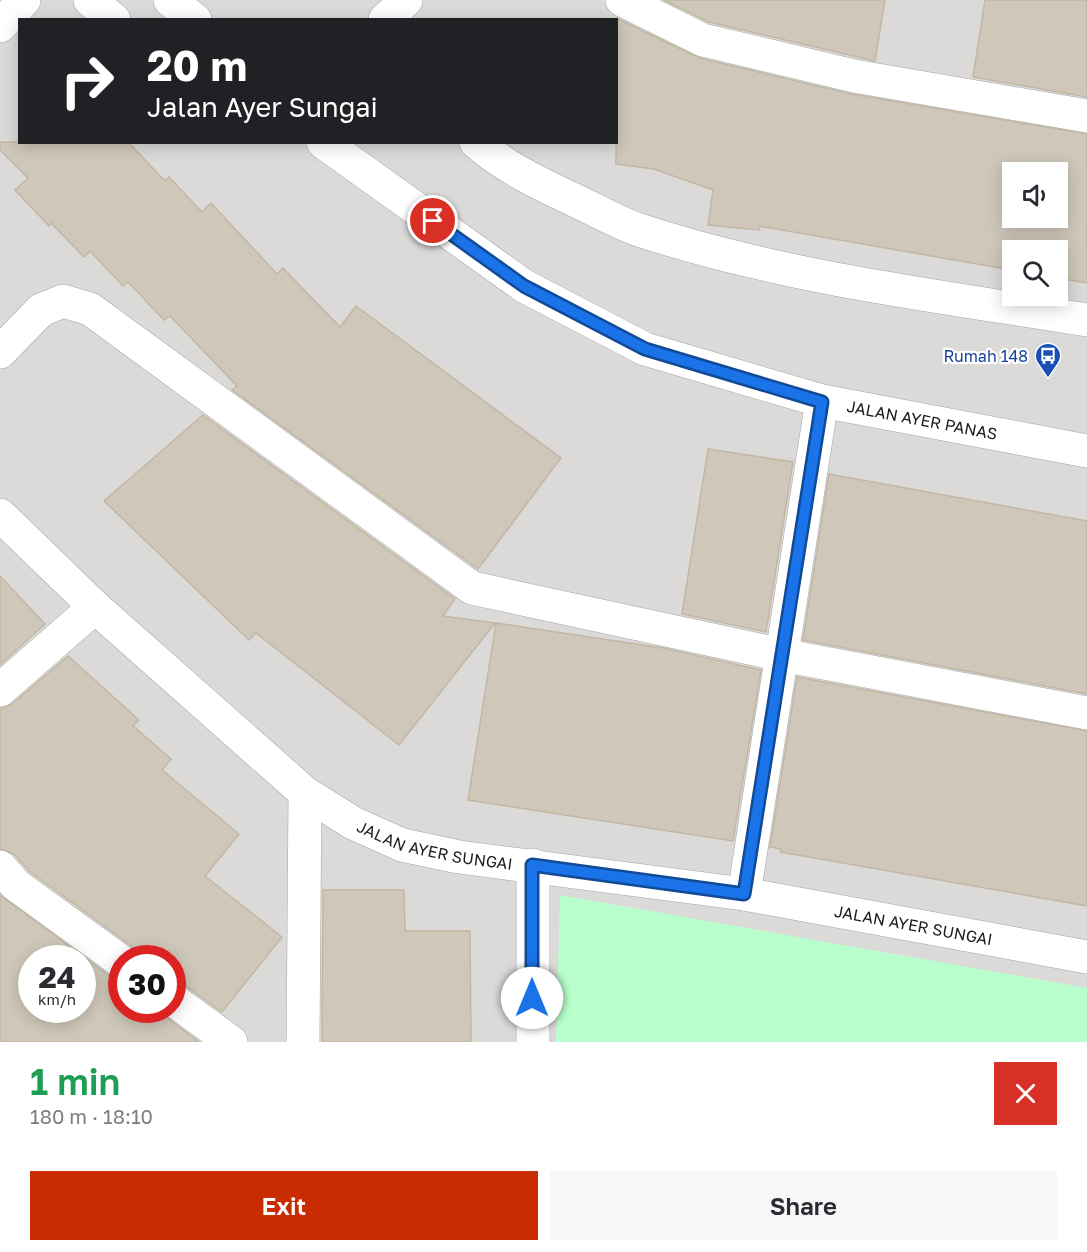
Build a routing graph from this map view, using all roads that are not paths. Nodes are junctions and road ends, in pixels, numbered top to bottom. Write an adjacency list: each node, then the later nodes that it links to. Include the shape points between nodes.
1 (90, 0): 5 (street)
2 (170, 0): 6 (street)
3 (406, 0): 7 (street)
4 (622, 0): 8 (street, via 703,40 854,76)
5 (112, 18)
6 (192, 18)
7 (387, 18)
8 (1087, 116)
9 (326, 144): 13 (street, JALAN AYER PANAS, via 524,286 645,349)
10 (478, 144): 11 (street, via 491,156 552,189 634,228 710,251 866,284)
11 (1087, 320)
12 (0, 352): 17 (street, via 41,310 63,301 90,309 472,588)
13 (822, 402): 14 (street, JALAN AYER PANAS); 17 (street)
14 (1087, 451)
15 (0, 515): 16 (street, JALAN AYER SUNGAI)
16 (95, 607): 18 (street); 20 (street, JALAN AYER SUNGAI)
17 (782, 655): 19 (street); 23 (street)
18 (0, 690)
19 (1087, 712)
20 (304, 793): 21 (street, JALAN AYER SUNGAI, via 353,823 402,844 459,857); 28 (street)
21 (532, 865): 23 (street, JALAN AYER SUNGAI); 29 (street)
22 (0, 867): 24 (street, via 16,885)
23 (744, 894): 25 (street, JALAN AYER SUNGAI)
24 (108, 952)
25 (1087, 957)
26 (186, 1009): 27 (street)
27 (231, 1042)
28 (303, 1042)
29 (532, 1042)

